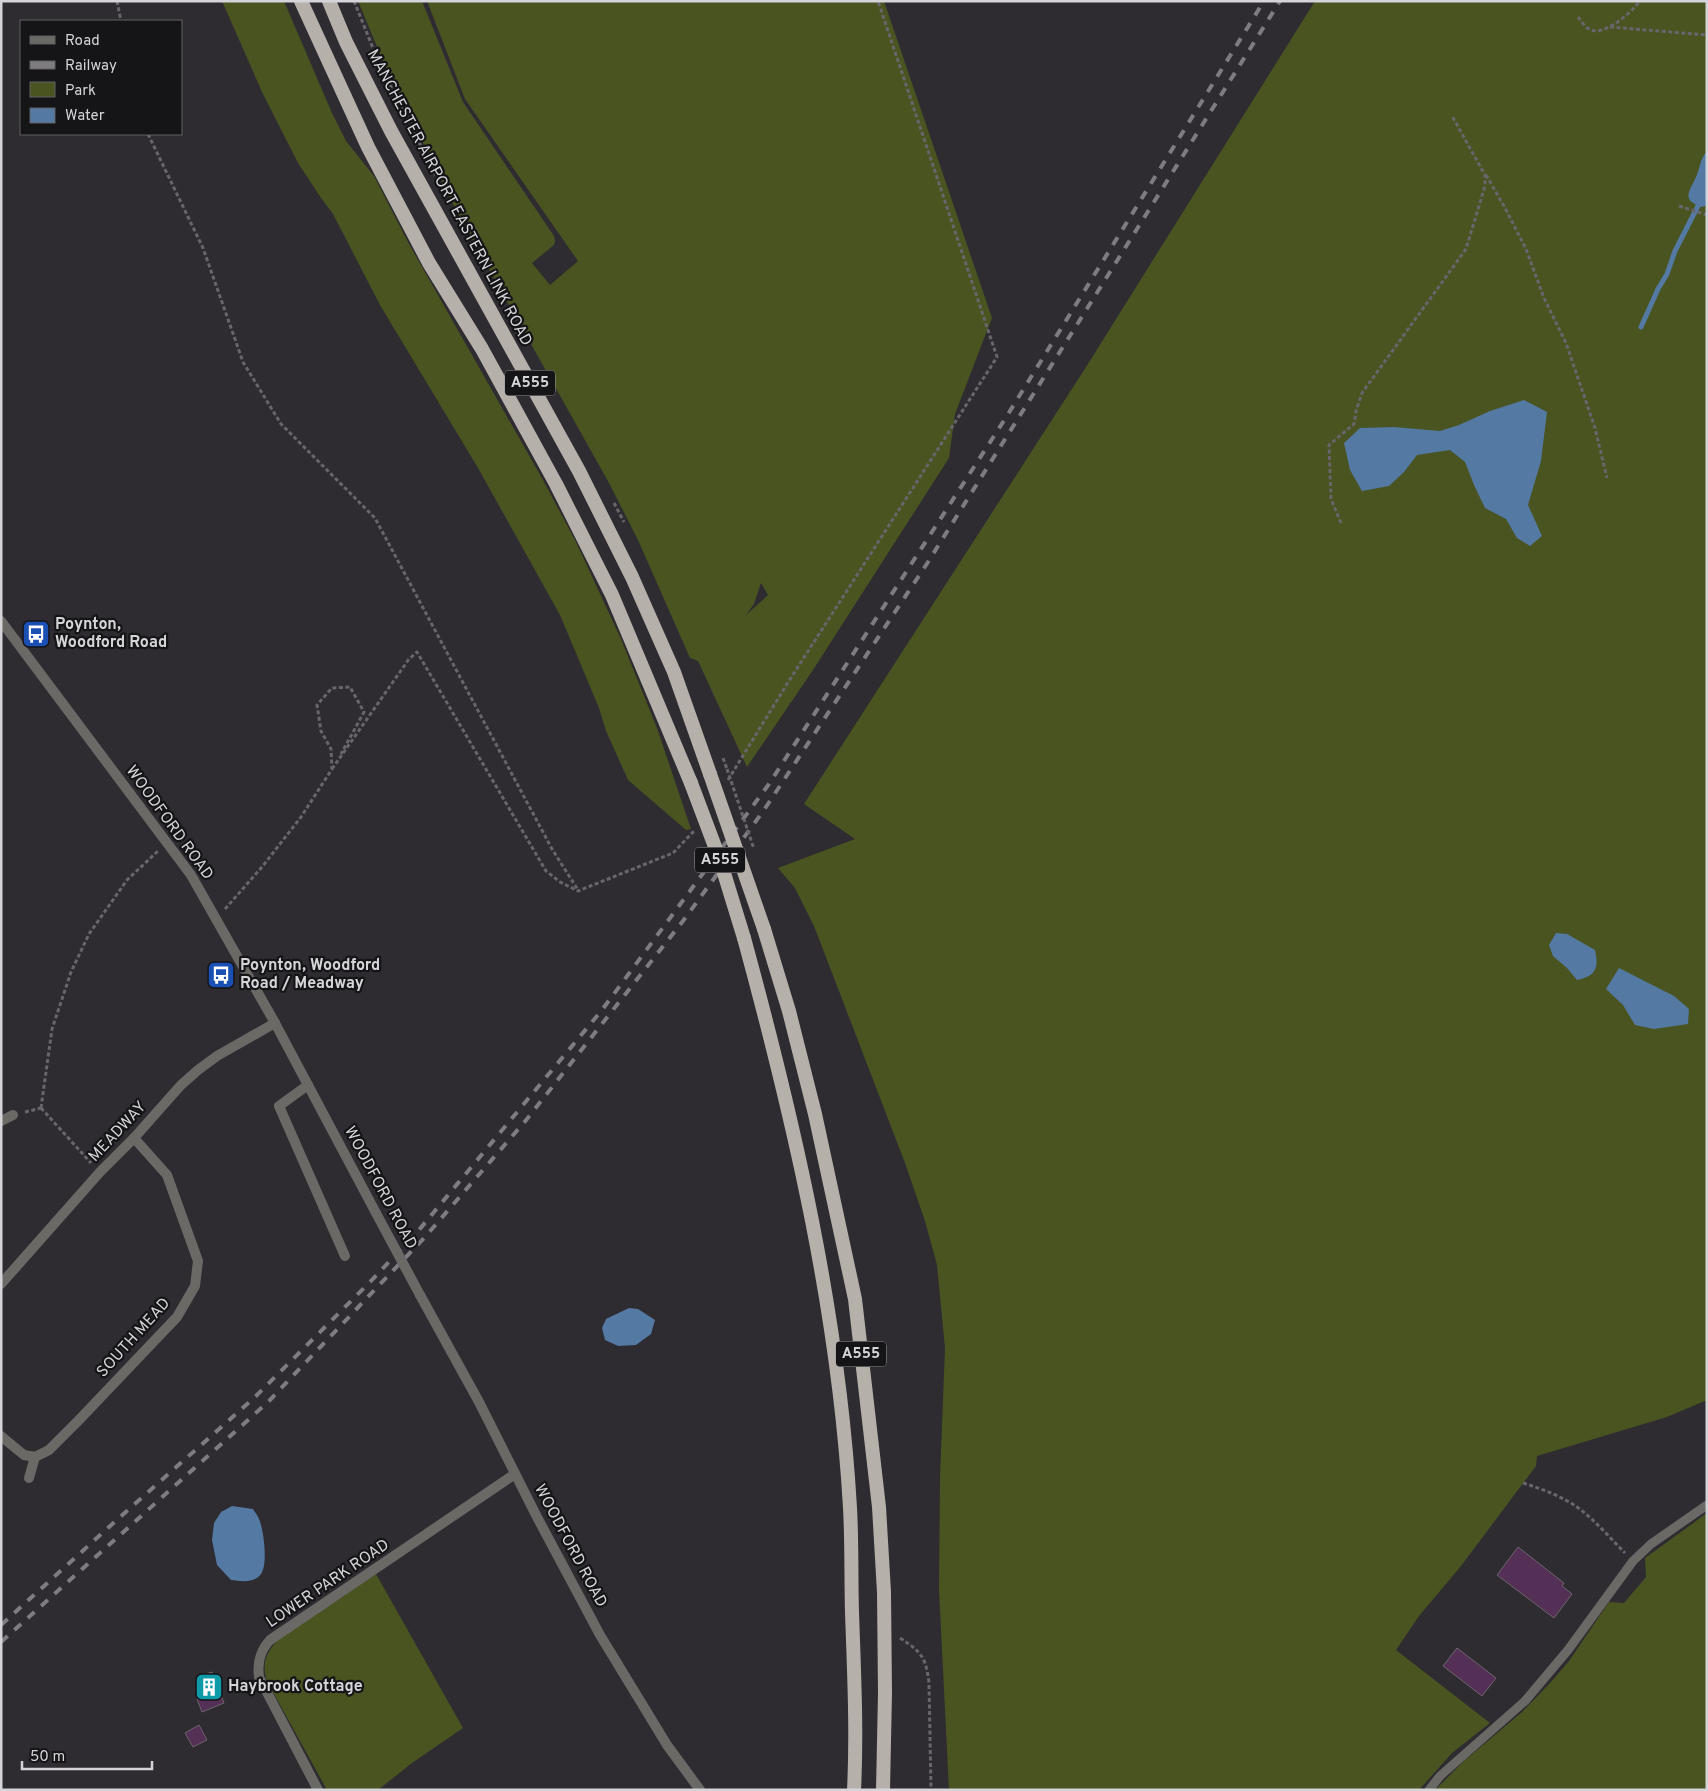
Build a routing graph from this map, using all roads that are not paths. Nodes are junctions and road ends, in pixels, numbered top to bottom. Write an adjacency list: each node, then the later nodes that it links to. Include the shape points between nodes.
1 (301, 1): 18 (highway, A555, bridge, via 368,147 429,263 482,349 556,484 612,595 720,860 792,1122 827,1305 850,1508)
2 (329, 1): 19 (highway, MANCHESTER AIRPORT EASTERN LINK ROAD / A555, bridge, via 391,131 574,463 632,578 674,672 764,928 815,1114 855,1299 880,1517 884,1592)
3 (1, 621): 4 (street, WOODFORD ROAD, via 191,875)
4 (275, 1023): 5 (street, WOODFORD ROAD); 8 (street, MEADWAY, via 198,1070)
5 (308, 1085): 9 (street, via 279,1106); 13 (street, WOODFORD ROAD, bridge)
6 (13, 1115): 7 (street)
7 (1, 1121)
8 (134, 1138): 10 (street, MEADWAY); 12 (street, SOUTH MEAD, via 167,1175 198,1261 195,1286 177,1317 78,1421 48,1450)
9 (345, 1256)
10 (1, 1284)
11 (1, 1436): 12 (street, via 24,1455)
12 (35, 1457): 14 (street)
13 (515, 1474): 16 (street, LOWER PARK ROAD, via 264,1647 258,1666 259,1677); 17 (street, WOODFORD ROAD, via 600,1634 667,1745)
14 (29, 1478)
15 (1707, 1505): 20 (lane, via 1633,1561 1568,1650 1525,1701 1440,1776)
16 (318, 1790)
17 (700, 1790)
18 (854, 1790)
19 (883, 1790)
20 (1429, 1790)

